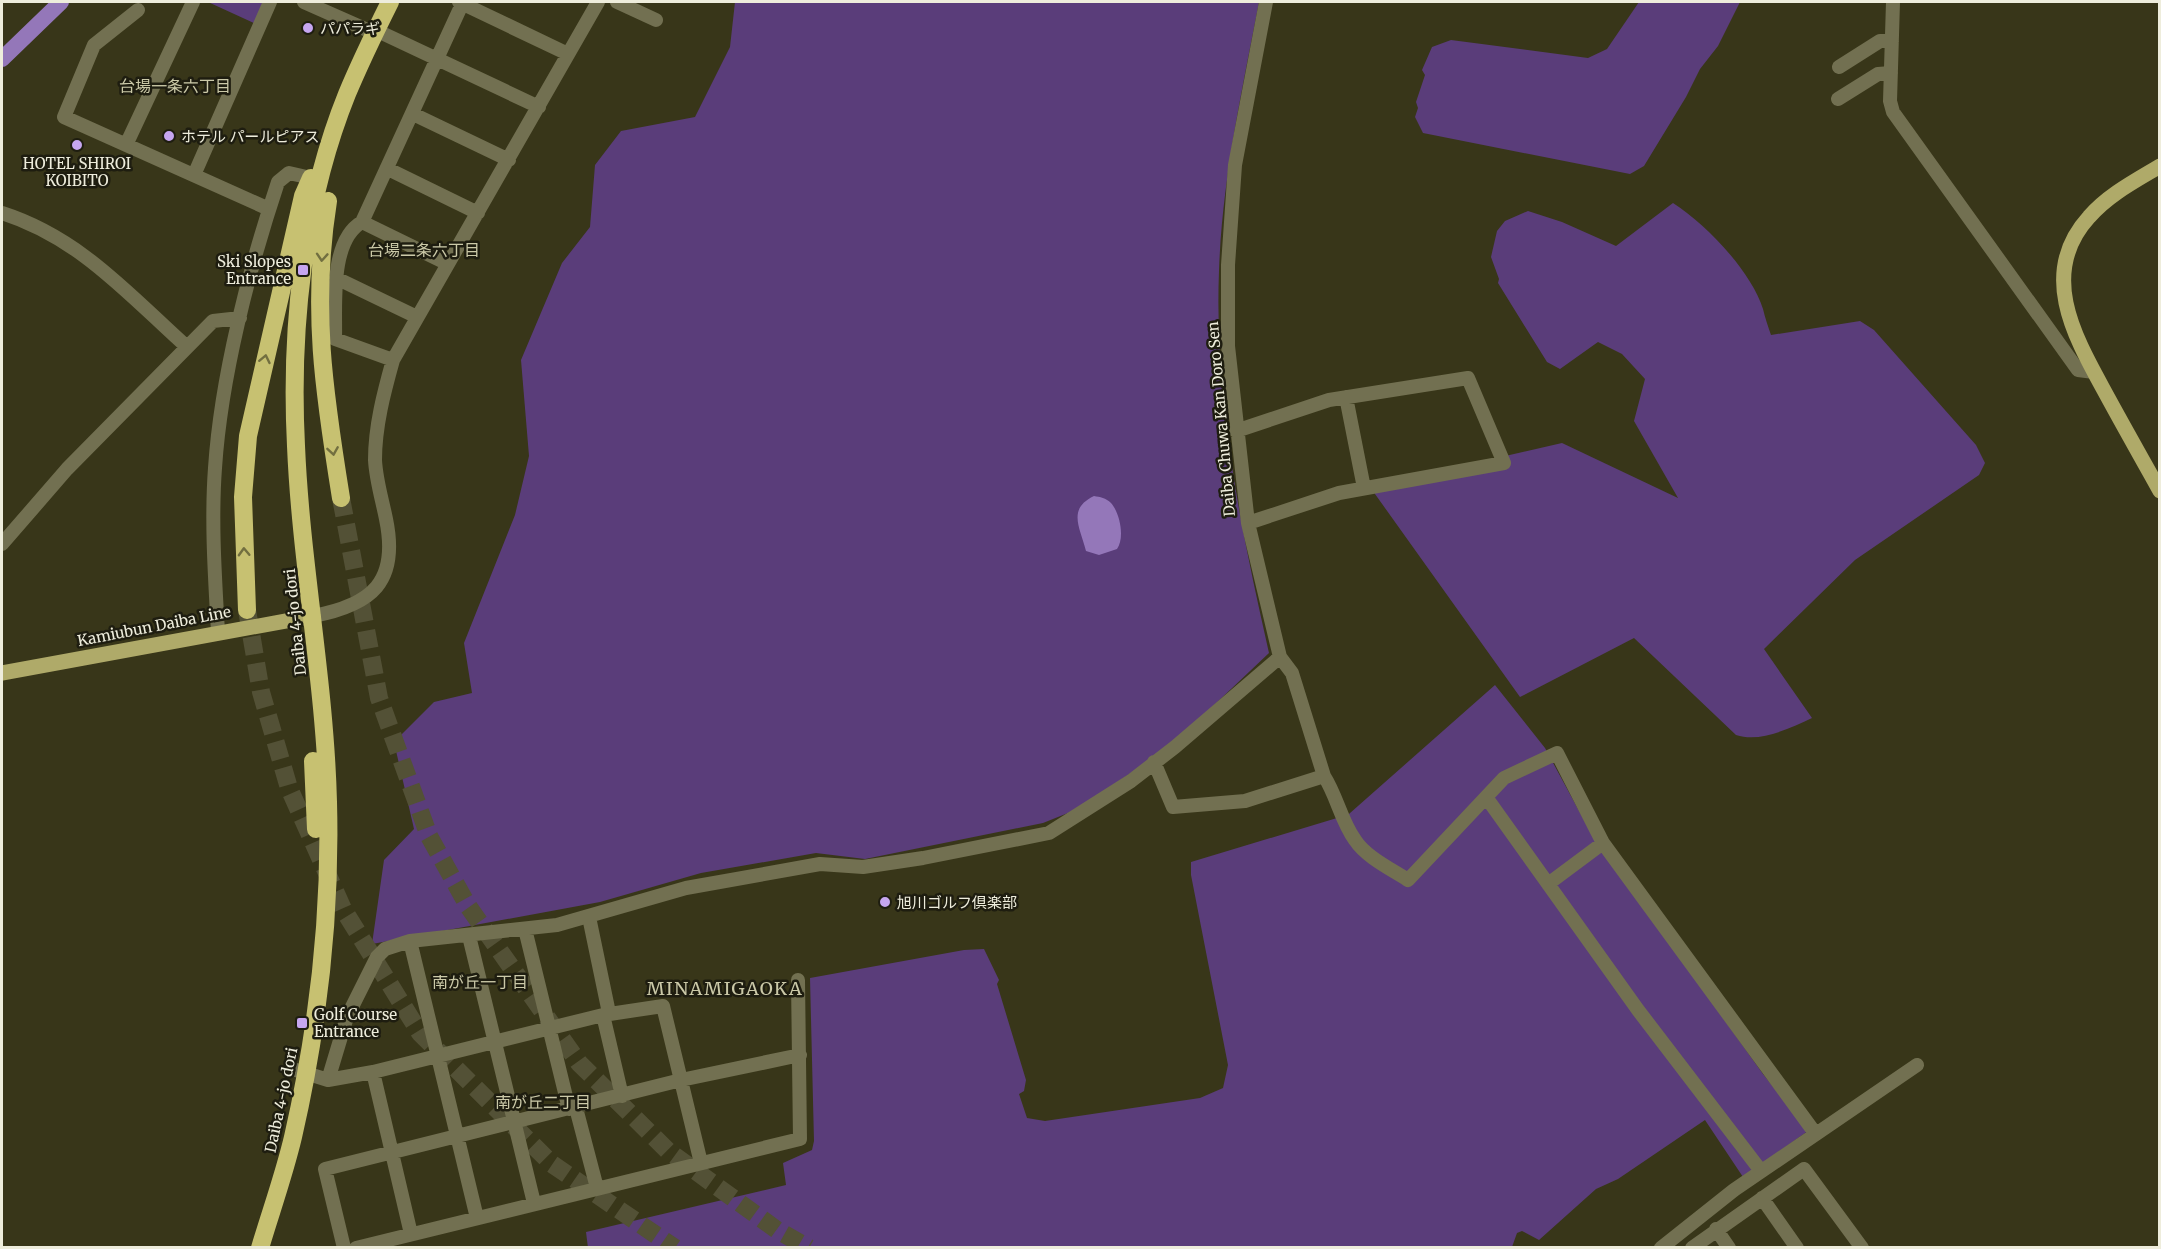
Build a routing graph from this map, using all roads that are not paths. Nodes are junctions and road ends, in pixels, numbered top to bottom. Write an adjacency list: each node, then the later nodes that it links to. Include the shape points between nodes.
1 (193, 2): 23 (street)
2 (270, 2): 27 (street)
3 (304, 2): 14 (street)
4 (378, 2): 14 (highway, Daiba 4-jo dori)
5 (390, 2): 14 (highway, Daiba 4-jo dori)
6 (399, 2): 14 (highway)
7 (461, 2): 16 (street); 17 (street)
8 (598, 2): 16 (street)
9 (617, 2): 13 (street)
10 (1266, 2): 41 (street, Daiba Chuwa Kan Doro Sen, via 1235,165 1228,254 1228,346)
11 (1893, 2): 15 (street)
12 (138, 10): 23 (street, via 94,45 64,117)
13 (656, 20)
14 (375, 32): 17 (street); 28 (highway, Daiba 4-jo dori, via 326,126)
15 (1892, 41): 18 (street, via 1880,41); 19 (street)
16 (568, 54): 21 (street)
17 (436, 58): 21 (street); 22 (street)
18 (1839, 67)
19 (1891, 73): 20 (street, via 1878,74); 39 (street, via 1893,112 2078,370)
20 (1838, 99)
21 (539, 107): 24 (street)
22 (413, 114): 24 (street); 26 (street)
23 (126, 145): 27 (street)
24 (509, 160): 31 (street)
25 (2160, 166): 39 (main road, via 2111,197 2088,217 2066,257 2064,295 2072,330)
26 (388, 169): 31 (street); 32 (street)
27 (194, 175): 29 (street)
28 (320, 183): 29 (street, via 289,173 278,182); 44 (highway, one-way to 44, via 324,228 318,315 324,393); 47 (highway, one-way to 28, via 243,497 248,436 300,207); 48 (highway, Daiba 4-jo dori, via 288,307 282,377 285,468)
29 (269, 210): 36 (street)
30 (2, 213): 37 (street, via 29,222 80,251)
31 (478, 213): 33 (street)
32 (362, 222): 33 (street); 34 (street, via 352,228)
33 (448, 264): 35 (street)
34 (336, 278): 35 (street); 38 (street, via 335,339)
35 (417, 317): 38 (street)
36 (240, 318): 37 (street, via 213,321); 49 (street, via 215,466 213,525)
37 (187, 347): 46 (street, via 67,469)
38 (393, 360): 48 (street, via 380,410 375,459 389,544 388,563 381,581 359,603)
39 (2094, 372): 43 (main road)
40 (1346, 397): 41 (street); 42 (street); 42 (street, via 1468,378 1504,463)
41 (1236, 431): 45 (street, Daiba Chuwa Kan Doro Sen)
42 (1364, 488): 45 (street)
43 (2160, 491)
44 (341, 498)
45 (1248, 523): 50 (street, Daiba Chuwa Kan Doro Sen)
46 (2, 544)
47 (248, 610)
48 (307, 617): 49 (main road, Kamiubun Daiba Line); 68 (highway, Daiba 4-jo dori, via 328,802 325,922)
49 (218, 632): 51 (main road, Kamiubun Daiba Line)
50 (1280, 657): 52 (street); 53 (street, Daiba Chuwa Kan Doro Sen, via 1292,674)
51 (2, 672)
52 (1154, 762): 53 (street, via 1173,807 1245,801); 57 (street, via 1050,833 923,858 862,867 820,864 697,886)
53 (1324, 776): 54 (street, Daiba Chuwa Kan Doro Sen, via 1355,841 1407,880)
54 (1486, 797): 55 (street, via 1504,778 1557,753); 56 (street)
55 (1603, 843): 56 (street); 75 (street)
56 (1548, 884): 79 (street)
57 (589, 917): 58 (street); 62 (street)
58 (525, 929): 59 (street); 63 (street)
59 (470, 936): 60 (street); 64 (street)
60 (410, 941): 65 (street); 70 (street, via 386,949 377,957 347,1017)
61 (798, 980): 66 (street)
62 (606, 1014): 63 (street); 71 (street, via 663,1006); 72 (street)
63 (549, 1028): 64 (street); 73 (street)
64 (494, 1041): 65 (street); 74 (street)
65 (438, 1054): 69 (street); 76 (street)
66 (800, 1055): 71 (street); 78 (street, via 800,1139)
67 (1917, 1065): 75 (street)
68 (301, 1072): 70 (street); 86 (highway, Daiba 4-jo dori); 87 (highway, Daiba 4-jo dori, via 292,1138)
69 (373, 1072): 70 (street); 77 (street)
70 (328, 1080)
71 (681, 1080): 72 (street); 78 (street)
72 (622, 1096): 73 (street)
73 (572, 1108): 74 (street); 80 (street)
74 (515, 1122): 76 (street); 82 (street)
75 (1815, 1133): 79 (street)
76 (457, 1135): 77 (street); 83 (street)
77 (392, 1152): 85 (street); 88 (street, via 325,1169)
78 (701, 1163): 80 (street)
79 (1761, 1171): 90 (street)
80 (597, 1188): 82 (street)
81 (1762, 1198): 84 (street); 93 (street); 94 (street, via 1804,1169)
82 (534, 1203): 83 (street)
83 (477, 1218): 85 (street)
84 (1716, 1229): 91 (street); 92 (street)
85 (411, 1234): 89 (street)
86 (247, 1248)
87 (260, 1248)
88 (344, 1248)
89 (356, 1248)
90 (1661, 1248)
91 (1692, 1248)
92 (1729, 1248)
93 (1797, 1248)
94 (1862, 1248)

